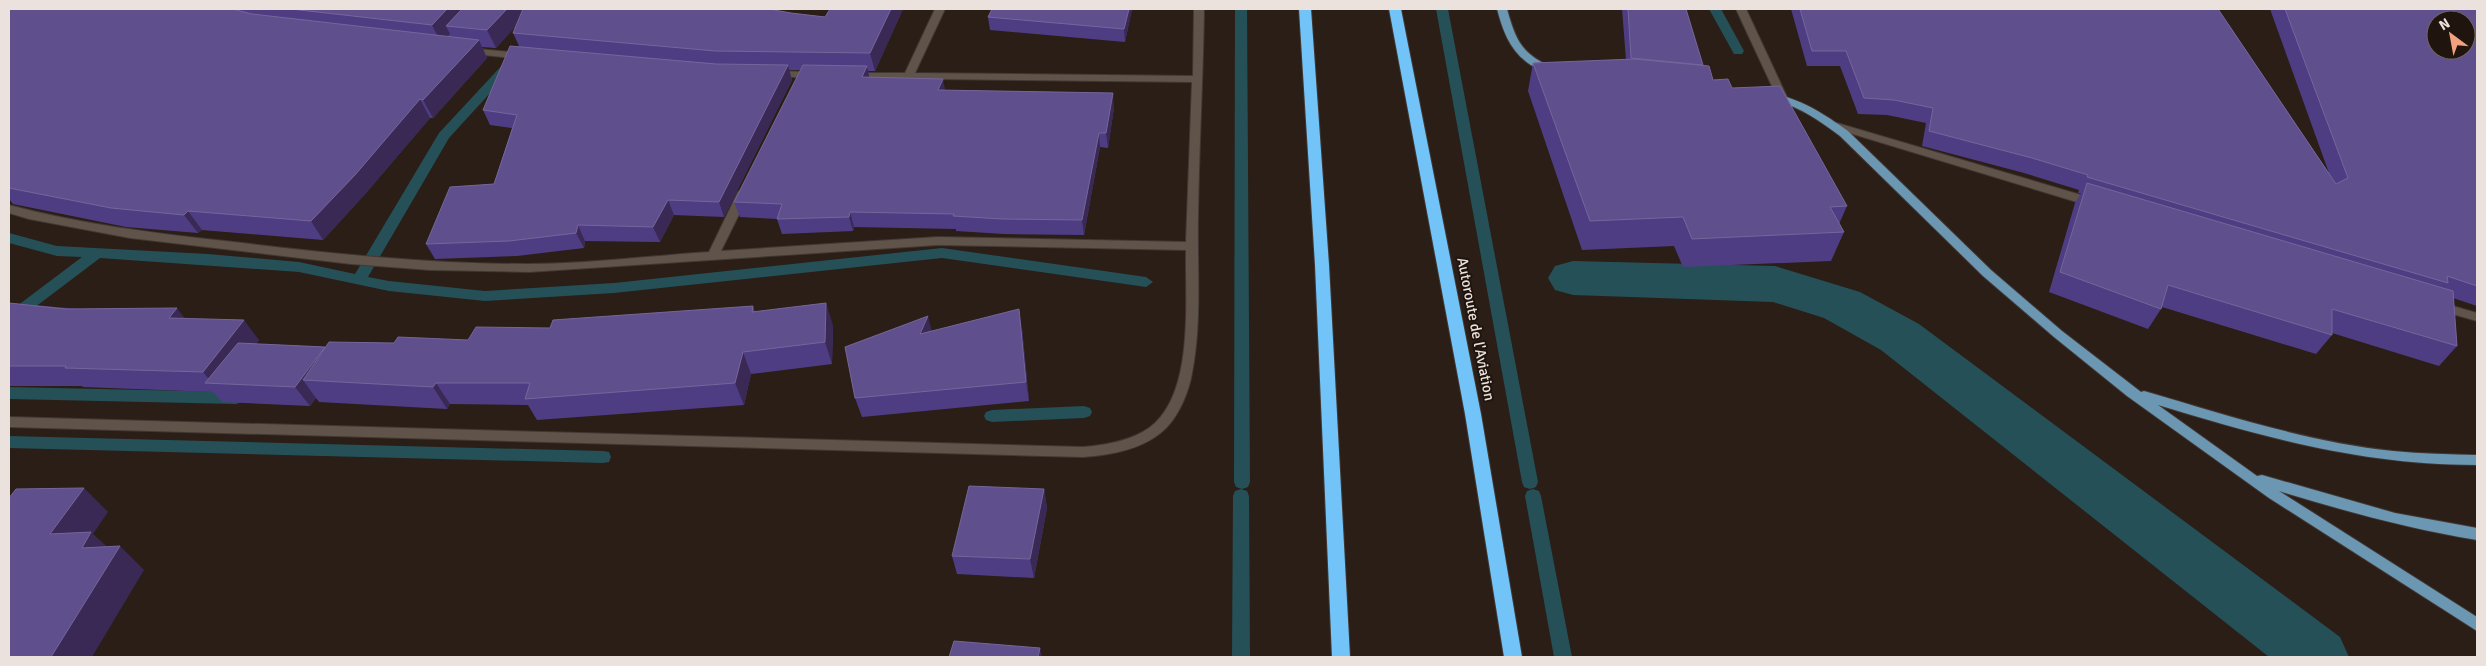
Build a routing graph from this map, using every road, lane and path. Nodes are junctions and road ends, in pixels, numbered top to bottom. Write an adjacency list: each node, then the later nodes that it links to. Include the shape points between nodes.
1 (940, 9): 13 (street)
2 (1199, 9): 14 (street)
3 (1305, 9): 31 (highway, via 1322,266)
4 (1395, 9): 32 (highway, Autoroute de l'Aviation, via 1455,311 1497,545)
5 (1502, 9): 9 (main road, via 1514,47 1523,56)
6 (1741, 9): 16 (street)
7 (453, 49): 8 (street)
8 (535, 58)
9 (1558, 73)
10 (766, 74): 11 (street, via 800,79)
11 (821, 75)
12 (841, 75): 13 (street)
13 (908, 76): 14 (street)
14 (1199, 80): 21 (street)
15 (1763, 95): 16 (main road)
16 (1782, 97): 17 (main road, via 1814,110)
17 (1837, 126): 19 (street); 25 (main road, via 1952,242)
18 (750, 179): 22 (street)
19 (2105, 206)
20 (9, 209): 22 (street, via 130,234 430,266 529,268)
21 (1192, 246): 22 (street, via 938,241); 26 (street, via 1192,322 1184,381 1170,415 1146,436 1112,450 1083,452)
22 (712, 257)
23 (2430, 303): 24 (street)
24 (2477, 317)
25 (2134, 393): 27 (main road, via 2320,444 2396,458); 28 (main road)
26 (9, 422)
27 (2477, 460)
28 (2245, 475): 29 (main road, via 2367,513); 30 (main road)
29 (2477, 534)
30 (2477, 624)
31 (1341, 657)
32 (1513, 657)

